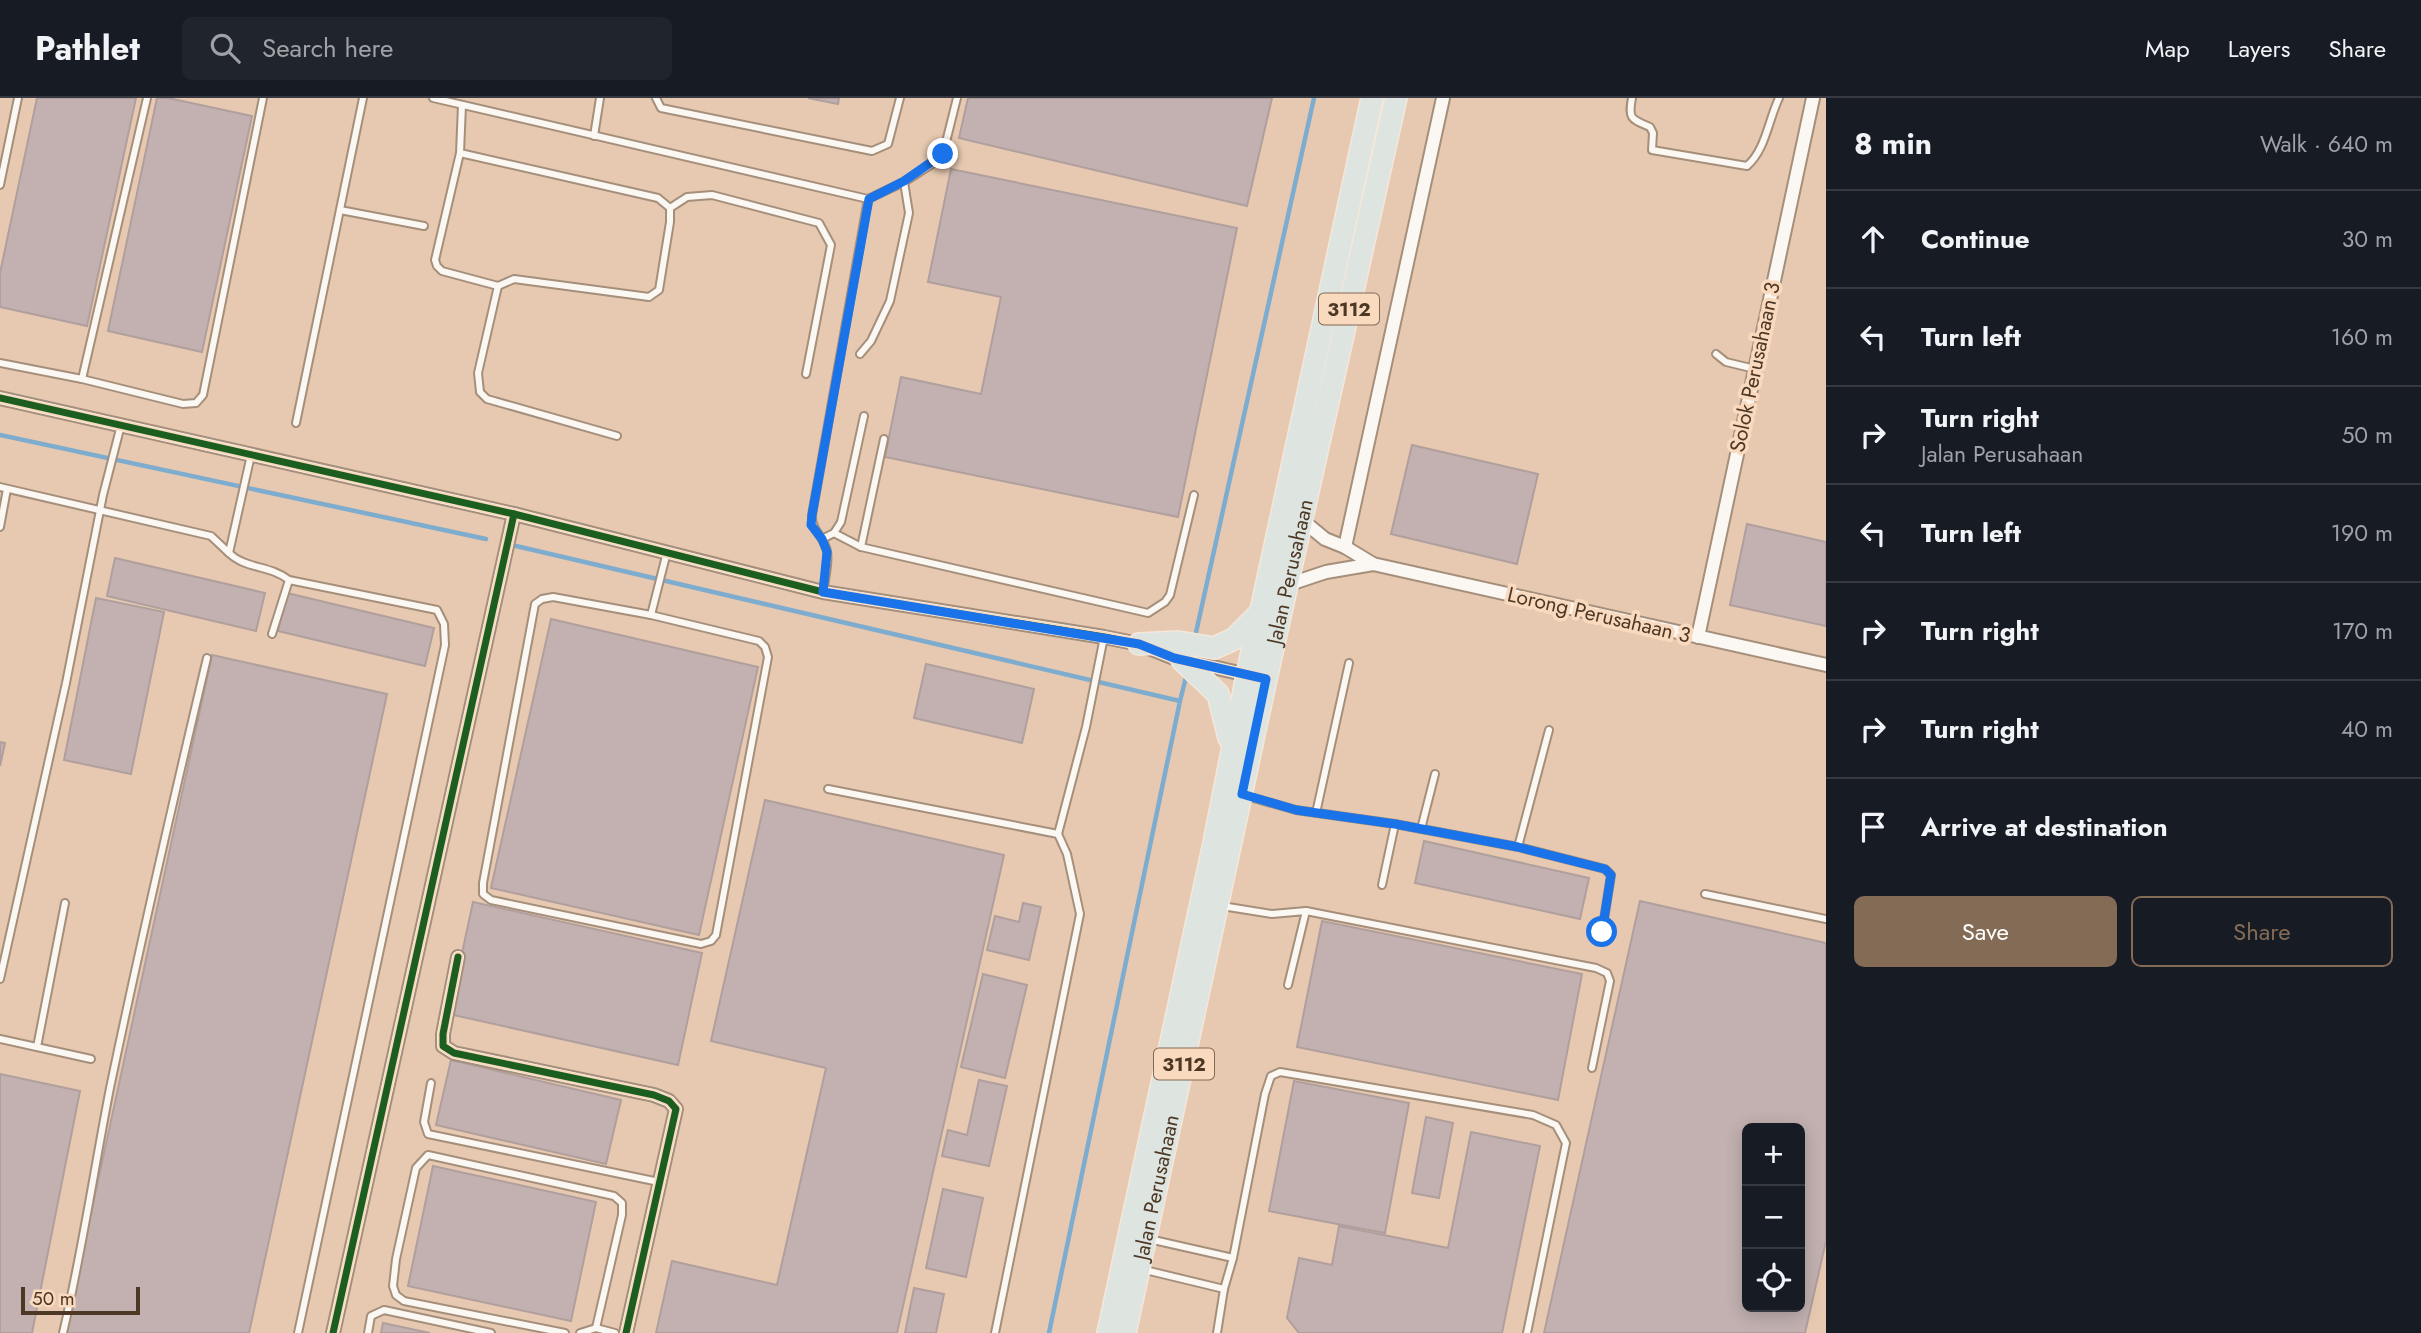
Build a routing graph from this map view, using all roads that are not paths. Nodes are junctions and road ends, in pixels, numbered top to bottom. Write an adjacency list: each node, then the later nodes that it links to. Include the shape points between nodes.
1 (18, 98): 20 (lane)
2 (146, 98): 31 (lane)
3 (264, 98): 31 (lane, via 203,395 196,404 183,404)
4 (363, 98): 23 (lane)
5 (433, 98): 16 (lane)
6 (600, 98): 17 (lane)
7 (656, 98): 8 (lane, via 662,108 872,151 888,145)
8 (900, 98)
9 (957, 98): 19 (lane, via 943,154)
10 (1372, 98): 55 (main road, Jalan Perusahaan / 3112)
11 (1396, 98): 43 (main road, Jalan Perusahaan / 3112)
12 (1443, 98): 48 (street)
13 (1632, 98): 14 (lane, via 1629,113 1633,120 1650,127 1653,150 1747,166 1758,156)
14 (1779, 98)
15 (1813, 98): 29 (street, Solok Perusahaan 3)
16 (462, 105): 17 (lane); 18 (lane)
17 (594, 136): 21 (lane)
18 (460, 153): 22 (lane, via 659,198); 25 (lane, via 435,260 442,271)
19 (904, 181): 21 (lane); 26 (lane, via 909,213 890,301)
20 (0, 185)
21 (869, 199): 46 (lane, via 812,515 811,525)
22 (670, 208): 25 (lane, via 663,277 659,290 649,297 514,279); 30 (lane, via 687,197 712,195 820,223 831,245)
23 (340, 211): 24 (lane); 34 (lane)
24 (424, 226)
25 (498, 286): 36 (lane, via 478,373 481,392 487,399)
26 (860, 354)
27 (1716, 354): 29 (lane, via 1727,362)
28 (0, 363): 31 (lane)
29 (1755, 369): 59 (street, Solok Perusahaan 3)
30 (806, 374)
31 (82, 379)
32 (0, 398): 35 (street)
33 (864, 416): 45 (lane, via 846,504)
34 (296, 423)
35 (121, 425): 38 (street); 41 (lane)
36 (617, 436)
37 (884, 439): 47 (lane)
38 (251, 455): 42 (street); 50 (lane)
39 (4, 488): 41 (lane); 44 (lane)
40 (1194, 495): 47 (lane, via 1170,595 1148,612)
41 (100, 511): 50 (lane, via 211,536); 85 (lane)
42 (514, 514): 49 (street); 100 (street)
43 (1302, 520): 48 (street, Lorong Perusahaan 3, via 1325,539); 53 (main road, Jalan Perusahaan / 3112)
44 (0, 527)
45 (834, 533): 46 (lane); 47 (lane)
46 (822, 539): 54 (lane, via 827,552)
47 (861, 547)
48 (1345, 547): 51 (street, Lorong Perusahaan 3)
49 (667, 552): 54 (street); 56 (lane)
50 (229, 553): 52 (lane, via 236,560 278,571)
51 (1373, 564): 53 (street, Lorong Perusahaan 3); 59 (street, Lorong Perusahaan 3)
52 (289, 580): 57 (lane); 99 (lane, via 437,610 444,624 445,645)
53 (1287, 585): 66 (main road, Jalan Perusahaan / 3112)
54 (823, 592): 58 (street)
55 (1262, 611): 64 (main road); 66 (main road, Jalan Perusahaan / 3112)
56 (652, 615): 56 (lane, via 759,641 768,657 716,935 701,944 491,900 483,894 535,604 553,597)
57 (272, 634)
58 (1104, 637): 60 (street); 75 (lane)
59 (1698, 637): 65 (street, Lorong Perusahaan 3)
60 (1139, 644): 61 (main road)
61 (1178, 654): 64 (main road); 64 (main road)
62 (206, 658): 98 (lane, via 110,1090)
63 (1349, 663): 72 (lane)
64 (1210, 665): 66 (street); 68 (main road)
65 (1826, 665)
66 (1256, 677): 68 (main road, Jalan Perusahaan / 3112); 71 (main road, Jalan Perusahaan / 3112)
67 (1549, 730): 76 (lane)
68 (1231, 751): 108 (main road, Jalan Perusahaan / 3112)
69 (1434, 774): 74 (lane)
70 (828, 789): 75 (lane)
71 (1242, 794): 72 (lane); 80 (main road, Jalan Perusahaan / 3112)
72 (1316, 813): 73 (lane)
73 (1395, 824): 74 (lane); 77 (lane)
74 (1422, 829): 76 (lane)
75 (1058, 835): 107 (lane, via 1067,854 1080,914)
76 (1518, 847): 83 (lane, via 1605,869 1611,875)
77 (1382, 885)
78 (1705, 894): 82 (lane)
79 (65, 903): 88 (lane)
80 (1217, 905): 81 (lane, via 1272,914); 93 (main road, Jalan Perusahaan / 3112)
81 (1306, 911): 86 (lane); 90 (lane, via 1607,973 1610,981)
82 (1826, 919)
83 (1602, 932)
84 (458, 957): 92 (street, via 443,1046 454,1053 669,1101 676,1109)
85 (0, 979)
86 (1287, 985)
87 (0, 1039): 88 (lane)
88 (37, 1047): 89 (lane)
89 (91, 1059)
90 (1592, 1068)
91 (431, 1083): 92 (lane, via 424,1122 428,1134)
92 (659, 1182): 106 (street)
93 (1147, 1238): 94 (lane); 95 (main road, Jalan Perusahaan / 3112)
94 (1233, 1258): 96 (lane); 111 (lane, via 1271,1076 1280,1072 1533,1115 1556,1125 1566,1143)
95 (1139, 1269): 96 (lane); 109 (main road, Jalan Perusahaan / 3112)
96 (1224, 1289): 110 (lane)
97 (596, 1328): 103 (lane, via 622,1203 614,1196 428,1154 416,1168 413,1181 396,1259 396,1295 404,1301); 104 (lane); 105 (lane)
98 (63, 1333)
99 (298, 1333)
100 (333, 1333)
101 (368, 1333): 102 (lane, via 371,1316 384,1310)
102 (491, 1333)
103 (565, 1333)
104 (580, 1333)
105 (615, 1333)
106 (626, 1333)
107 (995, 1333)
108 (1108, 1333)
109 (1125, 1333)
110 (1217, 1333)
111 (1527, 1333)

